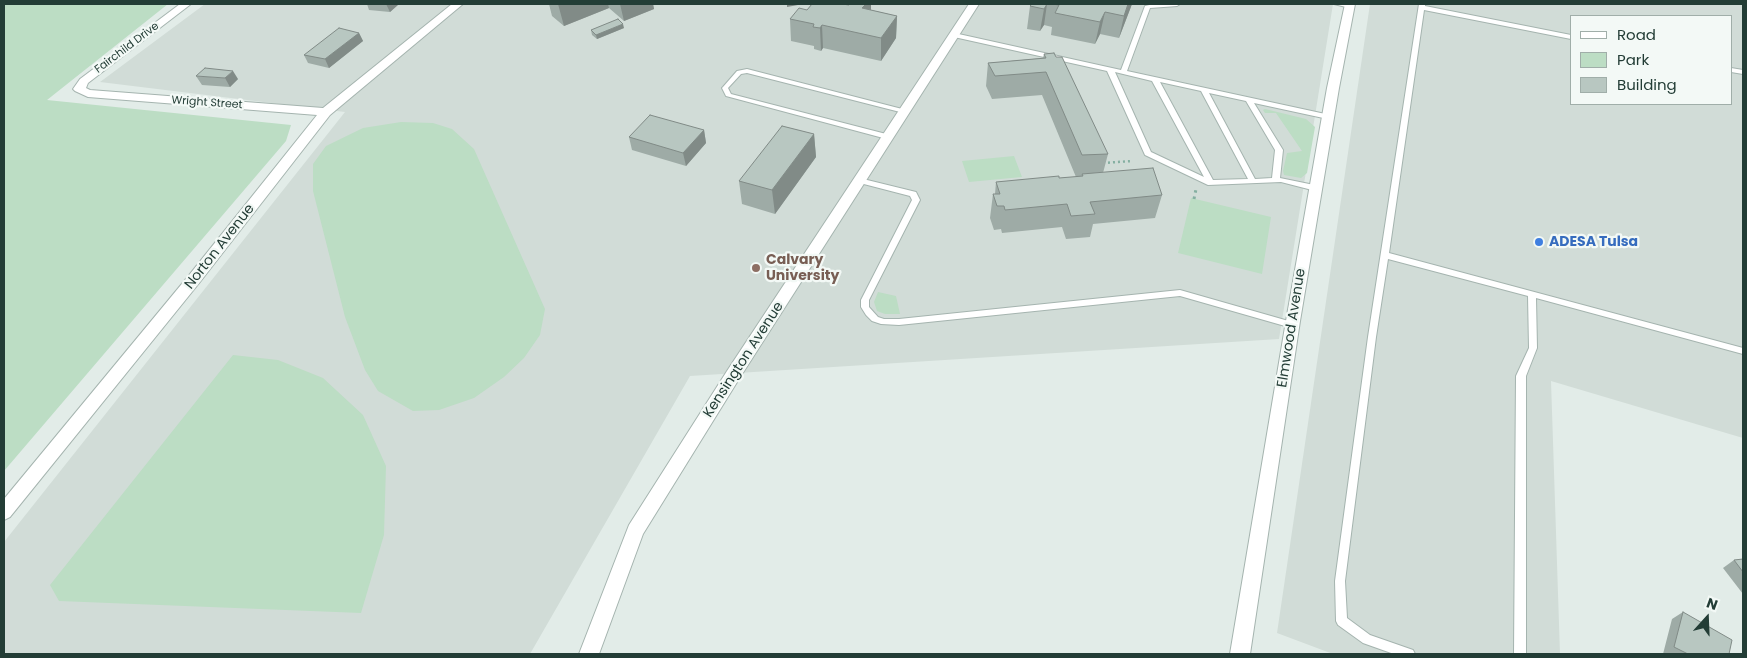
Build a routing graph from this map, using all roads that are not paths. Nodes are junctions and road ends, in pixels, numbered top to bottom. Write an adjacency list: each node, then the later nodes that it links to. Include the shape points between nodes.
1 (186, 4): 13 (street, Fairchild Drive, via 84,81 79,89)
2 (458, 4): 16 (street, Norton Avenue)
3 (974, 4): 7 (street, Kensington Avenue)
4 (1177, 4): 10 (lane, via 1148,6)
5 (1346, 5): 17 (street, Elmwood Avenue)
6 (1422, 5): 8 (lane); 24 (lane)
7 (954, 35): 9 (lane); 15 (street, Kensington Avenue)
8 (1570, 37)
9 (1110, 69): 10 (lane); 22 (lane, via 1148,153)
10 (1123, 72): 11 (lane)
11 (1155, 79): 12 (lane); 22 (lane)
12 (1204, 90): 14 (lane); 21 (lane)
13 (88, 93): 16 (street, Wright Street)
14 (1249, 100): 17 (lane); 20 (lane, via 1279,150)
15 (904, 111): 18 (street, Kensington Avenue); 18 (lane, via 747,71 739,72 725,88 728,95)
16 (326, 112): 28 (street, Norton Avenue, via 196,278)
17 (1328, 117): 23 (street, Elmwood Avenue)
18 (887, 136): 19 (street, Kensington Avenue)
19 (859, 180): 26 (lane, via 914,194 916,200 865,300 869,313 875,319 899,322 1180,293); 29 (street, Kensington Avenue, via 635,531)
20 (1276, 180): 21 (lane); 23 (lane)
21 (1253, 181): 22 (lane)
22 (1211, 183)
23 (1316, 188): 26 (street, Elmwood Avenue)
24 (1384, 255): 25 (lane); 31 (lane, via 1340,581 1342,621 1367,639)
25 (1532, 294): 27 (lane); 32 (lane, via 1533,348 1521,376)
26 (1292, 325): 30 (street, Elmwood Avenue)
27 (1743, 351)
28 (4, 512)
29 (589, 654)
30 (1240, 654)
31 (1409, 654)
32 (1520, 654)

